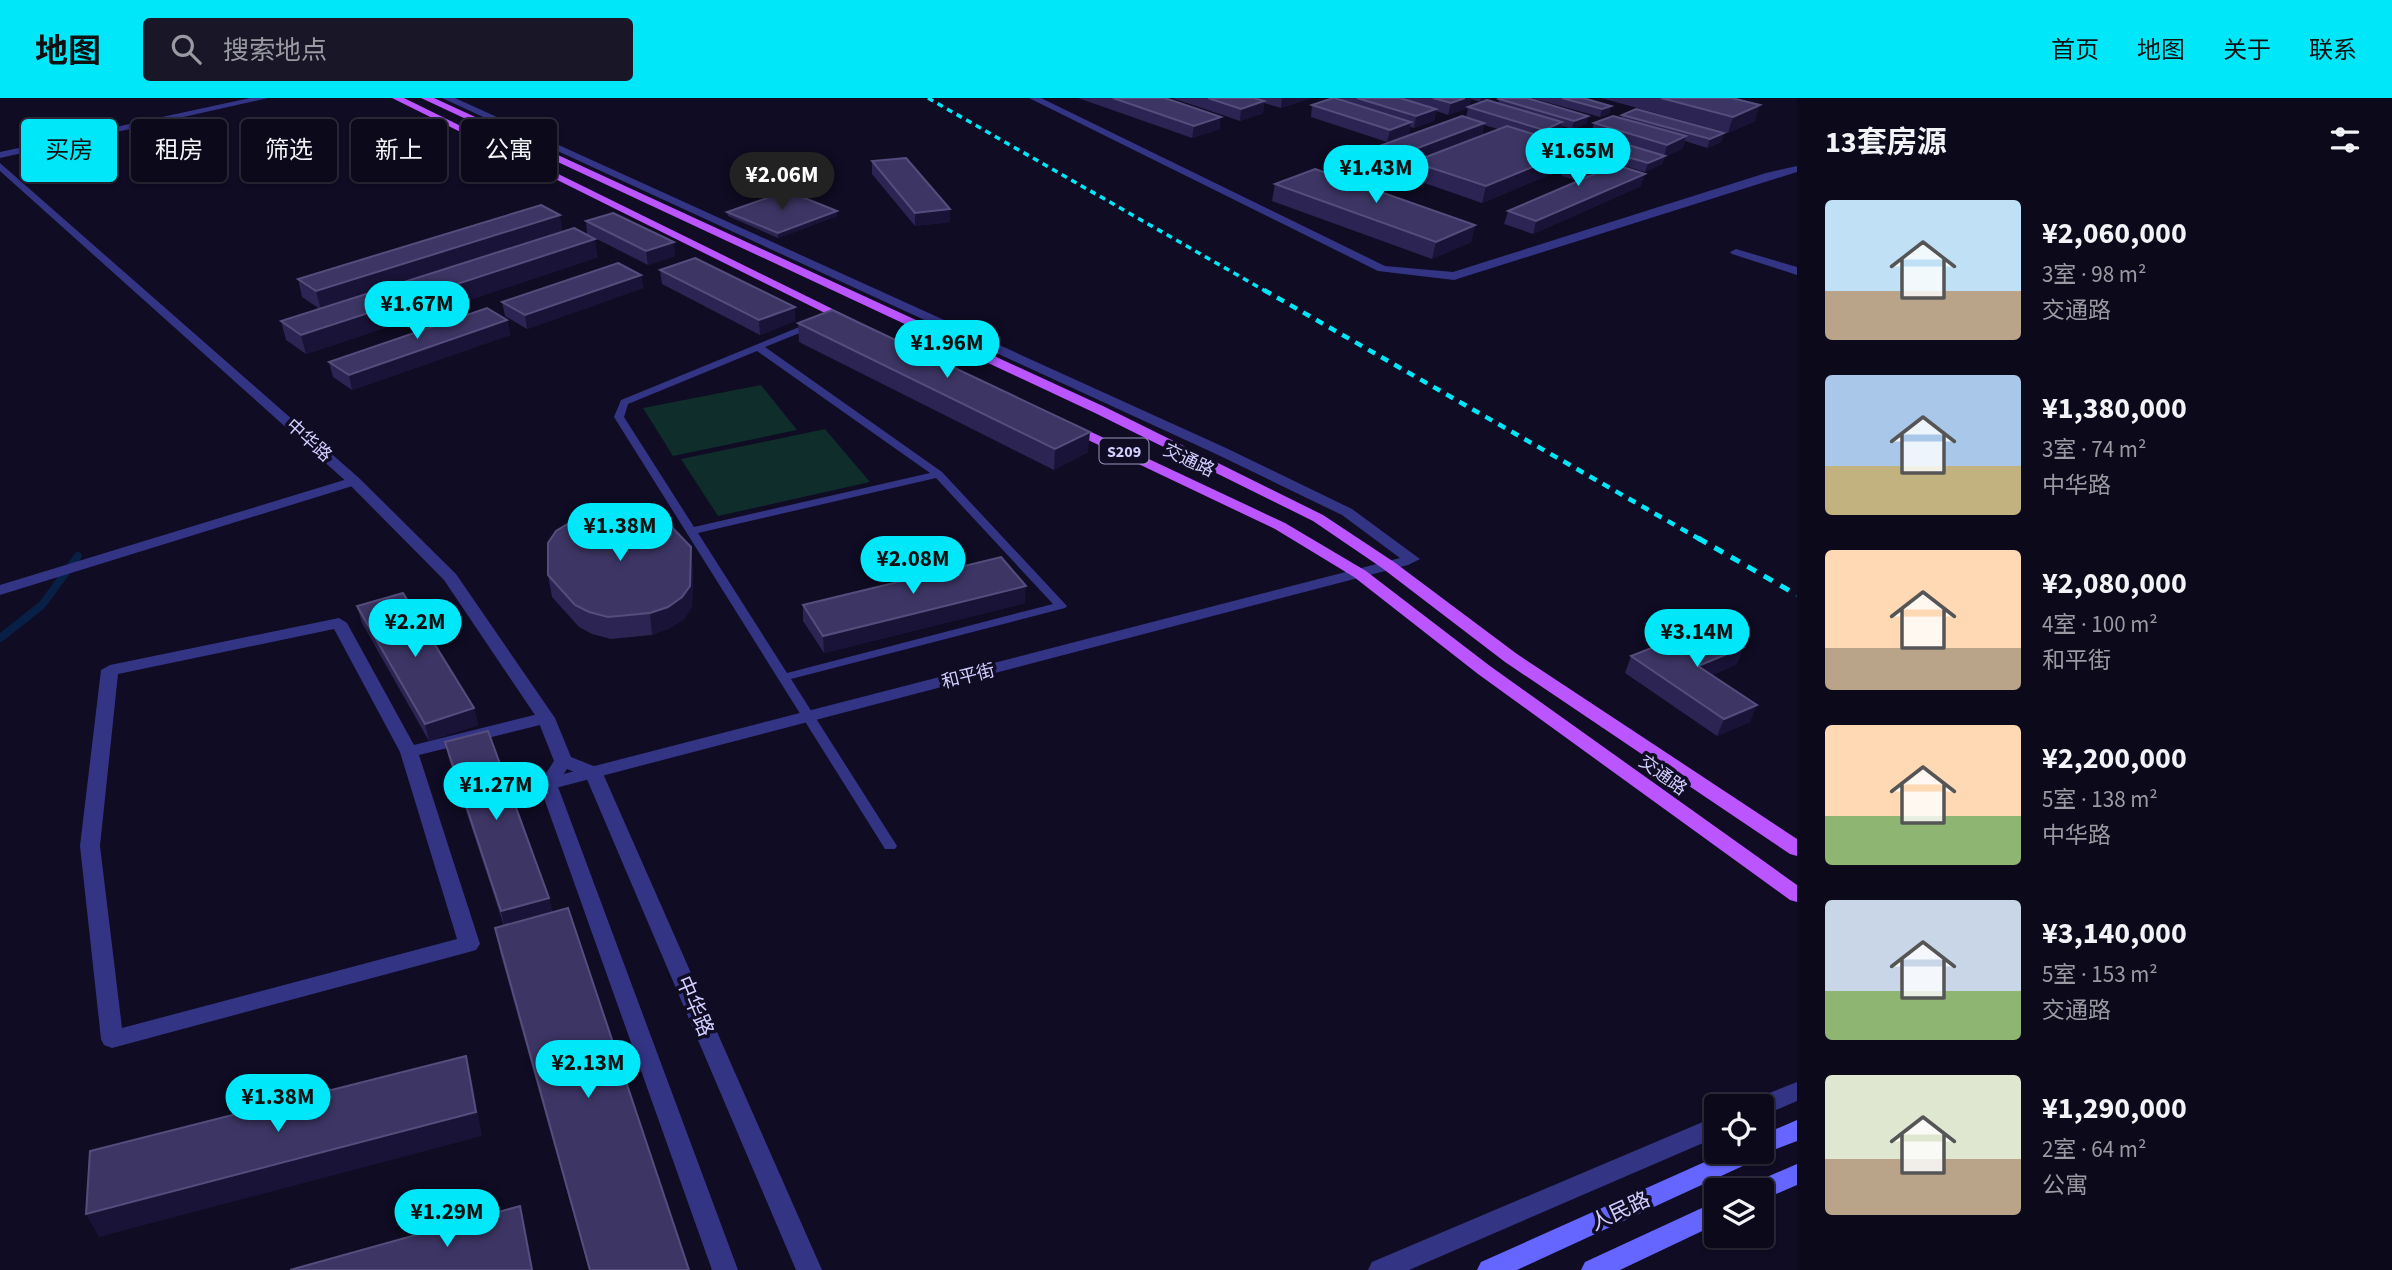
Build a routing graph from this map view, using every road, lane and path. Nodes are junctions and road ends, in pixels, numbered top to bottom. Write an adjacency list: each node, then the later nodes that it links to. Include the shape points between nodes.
1 (264, 98): 6 (street)
2 (397, 98): 11 (main road)
3 (426, 98): 18 (main road, 交通路 / S209, via 1251,483 1318,518)
4 (447, 98): 18 (street, 和平街, via 1347,512 1412,559)
5 (1034, 98): 8 (street, via 1382,270 1454,276)
6 (0, 155)
7 (0, 166): 16 (street, 中华路)
8 (1797, 169)
9 (1736, 252): 10 (street)
10 (1797, 271)
11 (837, 314): 12 (main road); 13 (lane)
12 (862, 326)
13 (758, 347): 15 (lane); 17 (lane, via 624,402 618,417)
14 (1058, 420): 19 (main road, 交通路 / S209, via 1280,526)
15 (938, 474): 17 (lane); 21 (lane, via 1061,606)
16 (354, 481): 20 (street); 23 (street, 中华路, via 450,577)
17 (691, 531): 21 (lane)
18 (1388, 565): 19 (street, 和平街); 29 (main road, 交通路 / S209, via 1511,657)
19 (1360, 574): 22 (street, 和平街); 30 (main road, 交通路 / S209, via 1484,670)
20 (0, 590)
21 (785, 677): 22 (lane)
22 (810, 717): 26 (street, 和平街); 28 (lane)
23 (547, 718): 24 (street); 25 (street, 中华路)
24 (409, 752): 24 (street, via 469,944 112,1039 90,846 110,670 339,623)
25 (563, 761): 26 (street); 27 (street)
26 (594, 773): 27 (street, 和平街); 41 (street, 中华路)
27 (548, 784): 40 (street)
28 (890, 846)
29 (1797, 849)
30 (1797, 895)
31 (1797, 1091): 32 (street)
32 (1774, 1101)
33 (1797, 1130): 35 (main road)
34 (1704, 1132): 42 (street)
35 (1774, 1141)
36 (1724, 1164): 43 (main road, 人民路)
37 (1797, 1174): 38 (main road)
38 (1774, 1185)
39 (1704, 1218): 44 (main road)
40 (725, 1270)
41 (809, 1270)
42 (1381, 1270)
43 (1490, 1270)
44 (1594, 1270)

